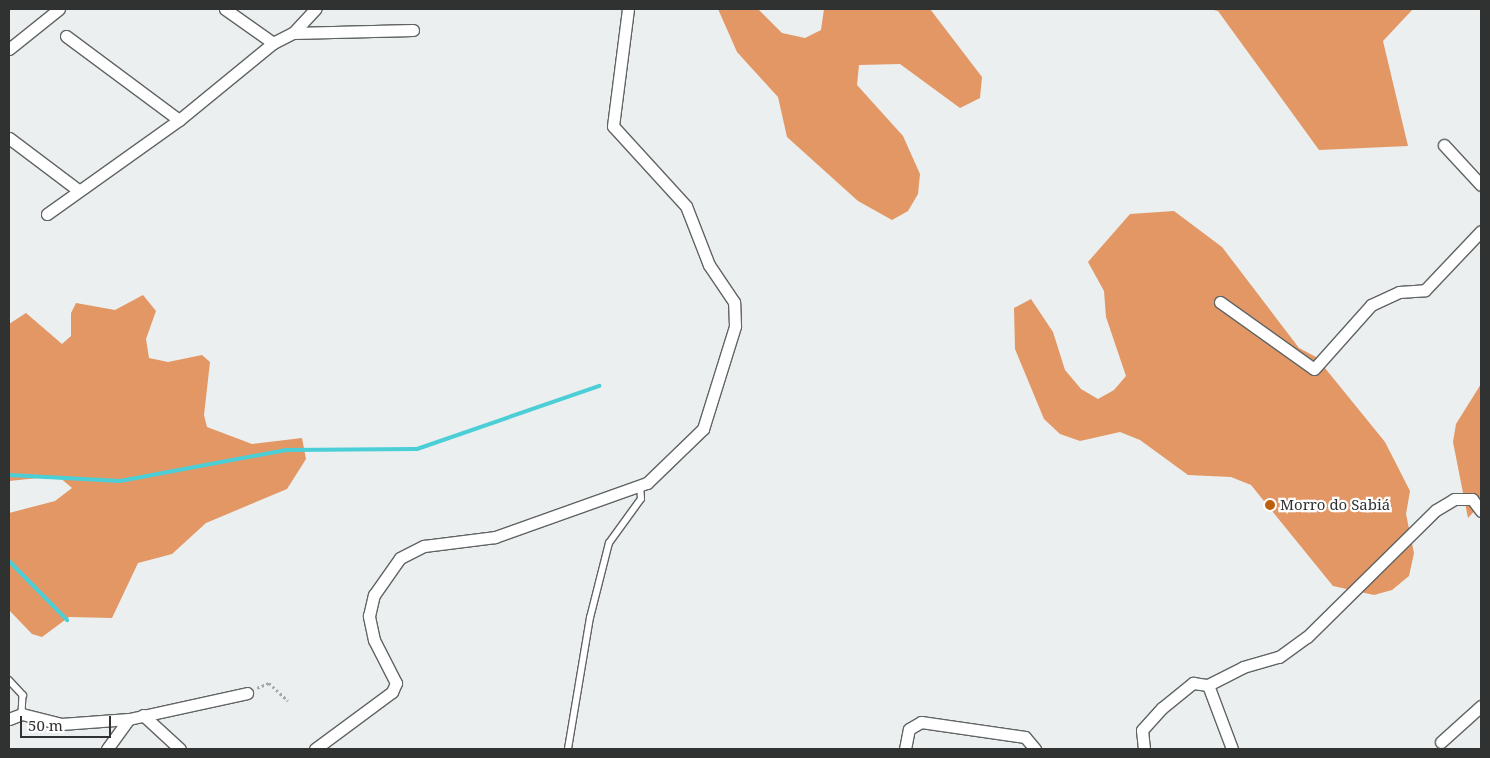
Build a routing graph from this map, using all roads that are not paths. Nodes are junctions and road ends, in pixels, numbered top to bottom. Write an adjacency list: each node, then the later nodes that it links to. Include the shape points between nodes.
1 (59, 9): 9 (street)
2 (225, 9): 8 (street)
3 (315, 9): 6 (street)
4 (628, 9): 18 (street, via 613,126 686,206 709,265 729,292 736,314 700,434 654,478)
5 (413, 30): 6 (street)
6 (293, 33): 8 (street)
7 (66, 36): 10 (street)
8 (273, 44): 10 (street)
9 (9, 49)
10 (179, 120): 14 (street)
11 (9, 138): 14 (street)
12 (1444, 145): 13 (street)
13 (1481, 185)
14 (78, 190): 15 (street)
15 (47, 214)
16 (1481, 231): 17 (street, via 1425,290 1400,292 1371,305 1314,369)
17 (1220, 302)
18 (640, 485): 31 (street, via 495,537 424,546 400,558 374,595 369,616 374,640 396,683 392,692); 32 (lane, via 641,499 610,543 590,618)
19 (1481, 511): 21 (street, via 1472,499 1454,499 1436,510 1307,637 1279,657 1243,667)
20 (9, 680): 24 (lane, via 23,695)
21 (1208, 685): 35 (street, via 1193,683 1144,726); 36 (street)
22 (247, 693): 25 (street)
23 (1481, 706): 28 (street)
24 (22, 714): 26 (street); 27 (street, via 60,724)
25 (143, 715): 27 (street); 30 (street)
26 (9, 719)
27 (129, 719): 29 (street)
28 (1441, 742)
29 (108, 749)
30 (180, 749)
31 (315, 749)
32 (568, 749)
33 (905, 749): 34 (street, via 909,729 921,722 1025,737)
34 (1035, 749)
35 (1144, 749)
36 (1232, 749)

